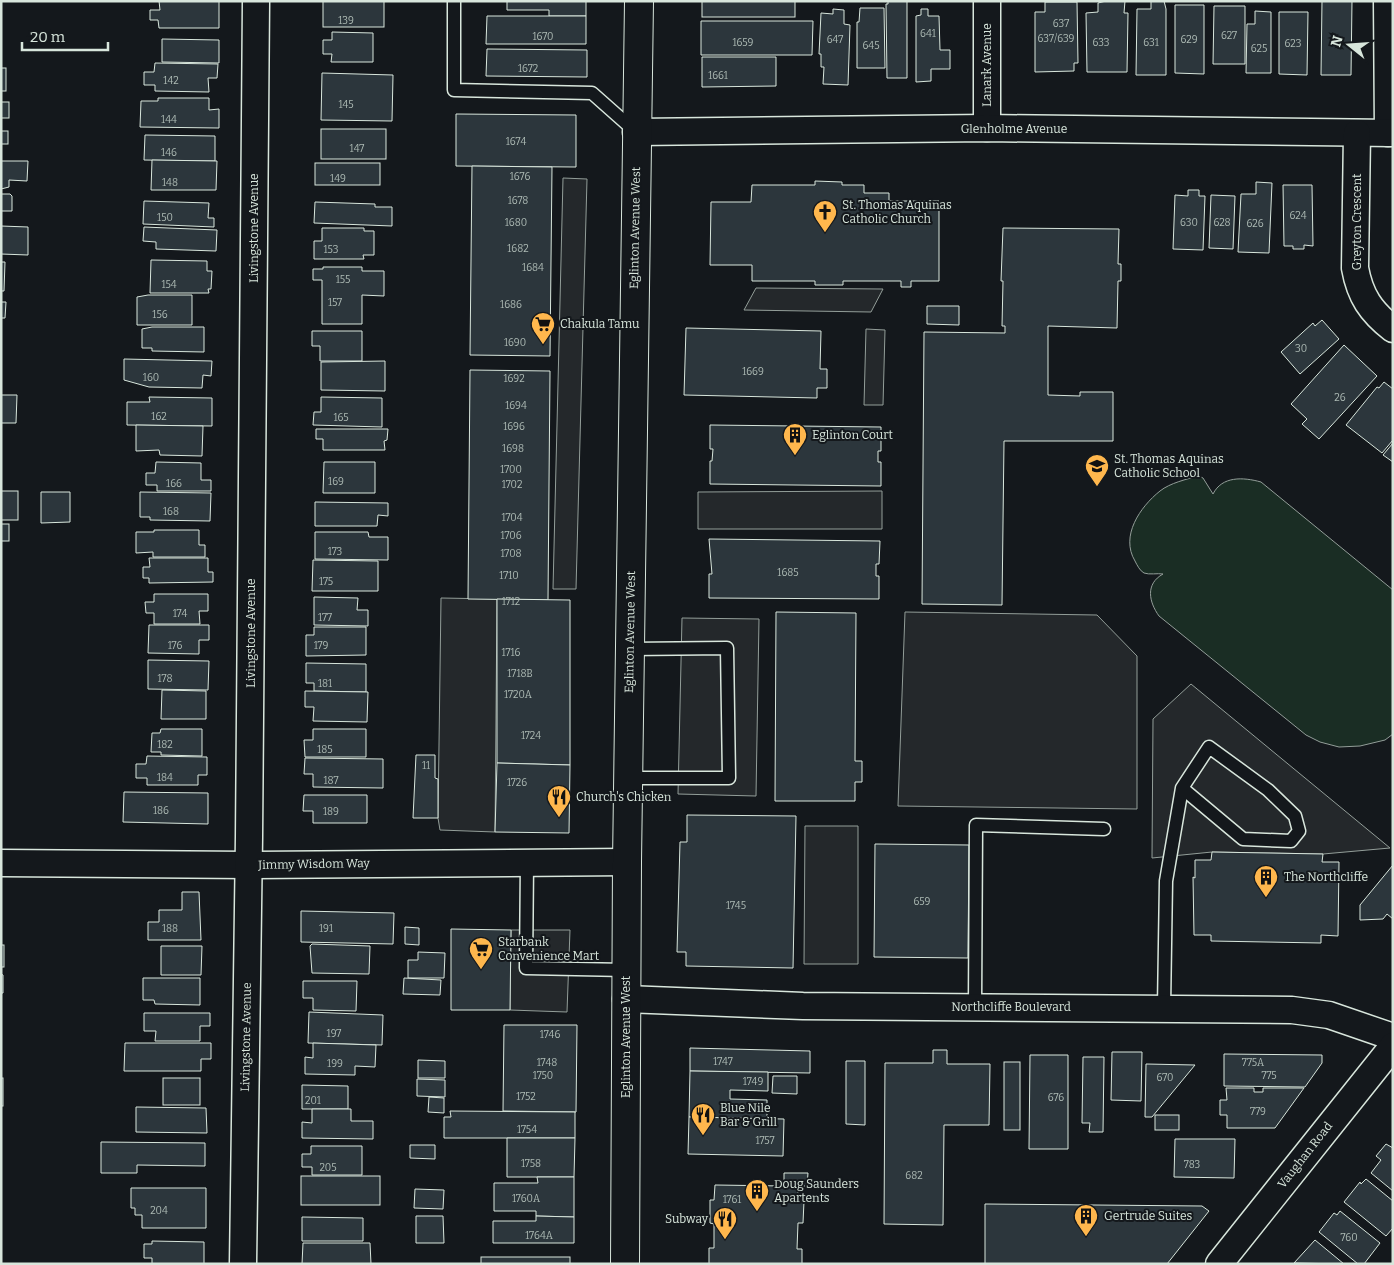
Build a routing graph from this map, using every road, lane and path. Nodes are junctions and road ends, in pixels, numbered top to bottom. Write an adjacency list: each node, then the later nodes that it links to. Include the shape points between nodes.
1 (256, 1): 18 (street, Livingstone Avenue)
2 (454, 1): 7 (lane, via 454,90 592,93)
3 (639, 1): 7 (main road, Eglinton Avenue West)
4 (987, 1): 6 (street, Lanark Avenue)
5 (1387, 1): 9 (street)
6 (987, 128): 7 (street, Glenholme Avenue); 8 (street, Glenholme Avenue)
7 (636, 132): 11 (main road, Eglinton Avenue West)
8 (1357, 133): 9 (street, Glenholme Avenue); 10 (street, Greyton Crescent, via 1355,268 1358,285 1365,301)
9 (1390, 133)
10 (1393, 329)
11 (629, 649): 12 (main road, Eglinton Avenue West); 12 (lane, via 728,648 729,778)
12 (628, 778): 16 (main road, Eglinton Avenue West)
13 (1182, 788): 13 (lane, via 1210,747 1268,790 1295,816 1300,831 1291,842 1243,839); 22 (lane, via 1166,881)
14 (1104, 829): 21 (lane, via 976,825)
15 (527, 862): 16 (street, Jimmy Wisdom Way); 18 (street, Jimmy Wisdom Way); 19 (lane, via 526,968)
16 (627, 862): 19 (main road, Eglinton Avenue West)
17 (1, 863): 18 (street, Jimmy Wisdom Way)
18 (249, 865): 25 (street, Livingstone Avenue)
19 (626, 970): 20 (main road, Eglinton Avenue West)
20 (626, 999): 21 (street, Northcliffe Boulevard, via 803,1006); 26 (main road, Eglinton Avenue West)
21 (975, 1007): 22 (street, Northcliffe Boulevard)
22 (1164, 1007): 23 (street, Northcliffe Boulevard, via 1315,1012)
23 (1393, 1037)
24 (1393, 1046): 27 (street, Vaughan Road)
25 (243, 1264)
26 (625, 1264)
27 (1219, 1264)

